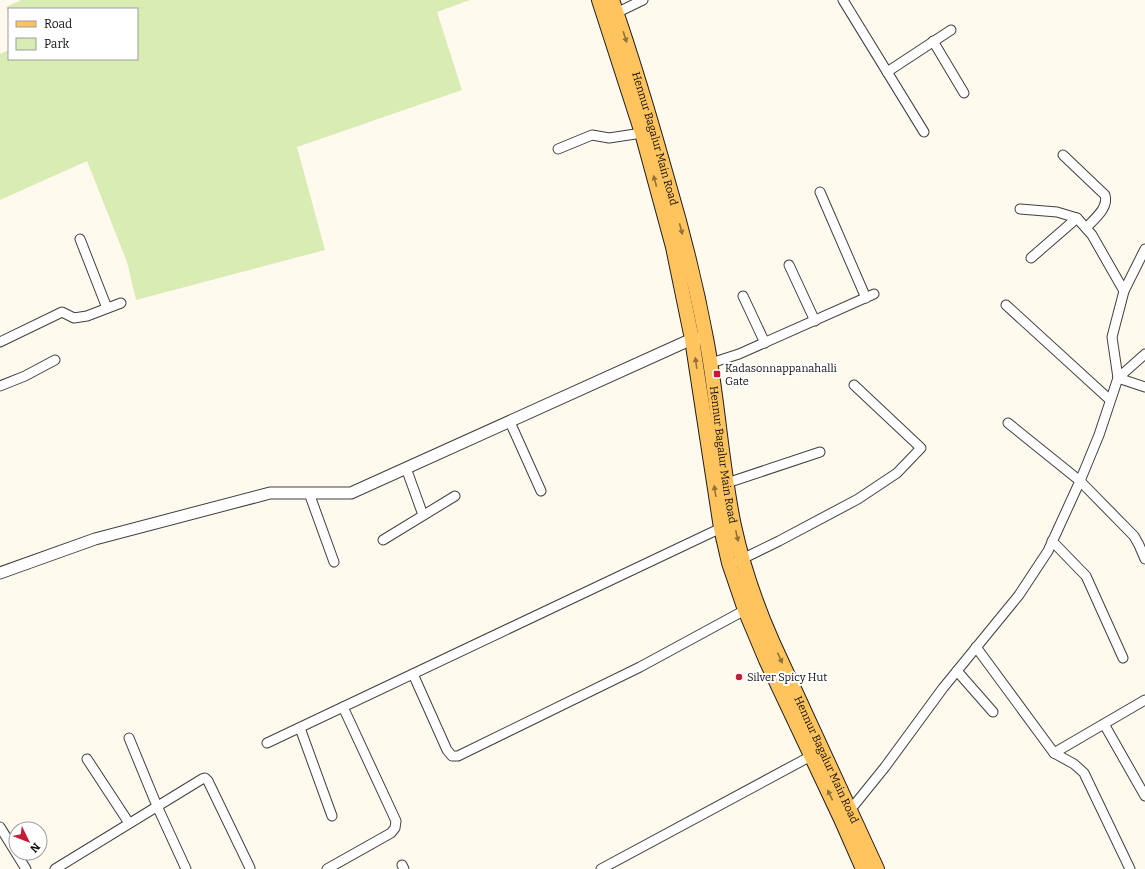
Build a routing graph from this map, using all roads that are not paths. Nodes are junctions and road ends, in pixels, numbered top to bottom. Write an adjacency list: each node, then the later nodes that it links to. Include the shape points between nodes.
1 (599, 0): 4 (main road, Hennur Bagalur Main Road)
2 (643, 0): 4 (street)
3 (843, 0): 7 (street)
4 (611, 10): 10 (main road, Hennur Bagalur Main Road); 27 (main road, Hennur Bagalur Main Road, one-way to 27, via 654,131 681,228)
5 (951, 30): 6 (street)
6 (933, 41): 7 (street); 8 (street)
7 (887, 72): 9 (street)
8 (964, 92)
9 (924, 132)
10 (642, 133): 11 (street, via 609,138 592,135); 27 (main road, Hennur Bagalur Main Road, one-way to 10)
11 (558, 149)
12 (1063, 155): 16 (street, via 1105,196 1107,201)
13 (820, 192): 26 (street, via 870,296)
14 (1020, 209): 15 (street, via 1057,212)
15 (1077, 218): 16 (street); 19 (street)
16 (1086, 228): 21 (street)
17 (80, 239): 25 (street)
18 (1145, 250): 21 (street)
19 (1031, 258)
20 (789, 265): 26 (street)
21 (1124, 291): 33 (street, via 1112,337)
22 (743, 296): 29 (street)
23 (121, 303): 25 (street)
24 (1006, 305): 37 (street)
25 (107, 308): 28 (street, via 74,318 62,312)
26 (815, 321): 29 (street)
27 (699, 338): 32 (main road, Hennur Bagalur Main Road); 38 (street); 48 (main road, Hennur Bagalur Main Road, one-way to 27)
28 (0, 342)
29 (765, 343): 32 (street)
30 (1145, 354): 33 (street)
31 (55, 360): 35 (street)
32 (711, 362): 43 (main road, Hennur Bagalur Main Road)
33 (1118, 378): 36 (street); 37 (street)
34 (854, 385): 52 (street, via 920,448 897,473 858,499)
35 (0, 386)
36 (1145, 387)
37 (1110, 400): 42 (street)
38 (510, 422): 41 (street); 44 (street)
39 (1008, 422): 42 (street)
40 (820, 452): 43 (street)
41 (406, 468): 45 (street, via 351,494); 47 (street)
42 (1080, 481): 50 (street); 51 (street, via 1134,536)
43 (727, 483): 52 (main road, Hennur Bagalur Main Road, one-way to 52, via 734,525)
44 (541, 491)
45 (309, 493): 53 (street); 54 (street, via 270,493 95,539)
46 (455, 496): 47 (street)
47 (424, 515): 49 (street)
48 (721, 528): 52 (main road, Hennur Bagalur Main Road); 59 (street)
49 (382, 540)
50 (1052, 541): 56 (street, via 1019,595); 57 (street, via 1086,576)
51 (1145, 559)
52 (736, 561): 55 (main road, Hennur Bagalur Main Road); 72 (main road, Hennur Bagalur Main Road, one-way to 72)
53 (334, 562)
54 (0, 573)
55 (745, 610): 59 (street, via 640,666 458,756 452,756 447,750); 68 (main road, Hennur Bagalur Main Road)
56 (976, 647): 58 (street); 67 (street)
57 (1123, 658)
58 (957, 671): 62 (street); 72 (street)
59 (413, 674): 61 (street)
60 (1145, 700): 63 (street)
61 (343, 707): 64 (street); 80 (street, via 396,821 391,833)
62 (993, 712)
63 (1104, 724): 67 (street); 70 (street)
64 (300, 728): 66 (street); 73 (street)
65 (129, 738): 71 (street)
66 (267, 743)
67 (1054, 753): 84 (street, via 1084,773)
68 (811, 756): 72 (main road, Hennur Bagalur Main Road, one-way to 68); 81 (street)
69 (87, 759): 74 (street)
70 (1145, 796)
71 (157, 806): 74 (street); 76 (street, via 205,778); 79 (street)
72 (846, 814): 82 (main road, Hennur Bagalur Main Road); 83 (main road, Hennur Bagalur Main Road)
73 (332, 816)
74 (129, 823): 78 (street)
75 (0, 827): 77 (street)
76 (250, 868)
77 (26, 869)
78 (55, 869)
79 (186, 869)
80 (327, 869)
81 (601, 869)
82 (863, 869)
83 (878, 869)
84 (1130, 869)

